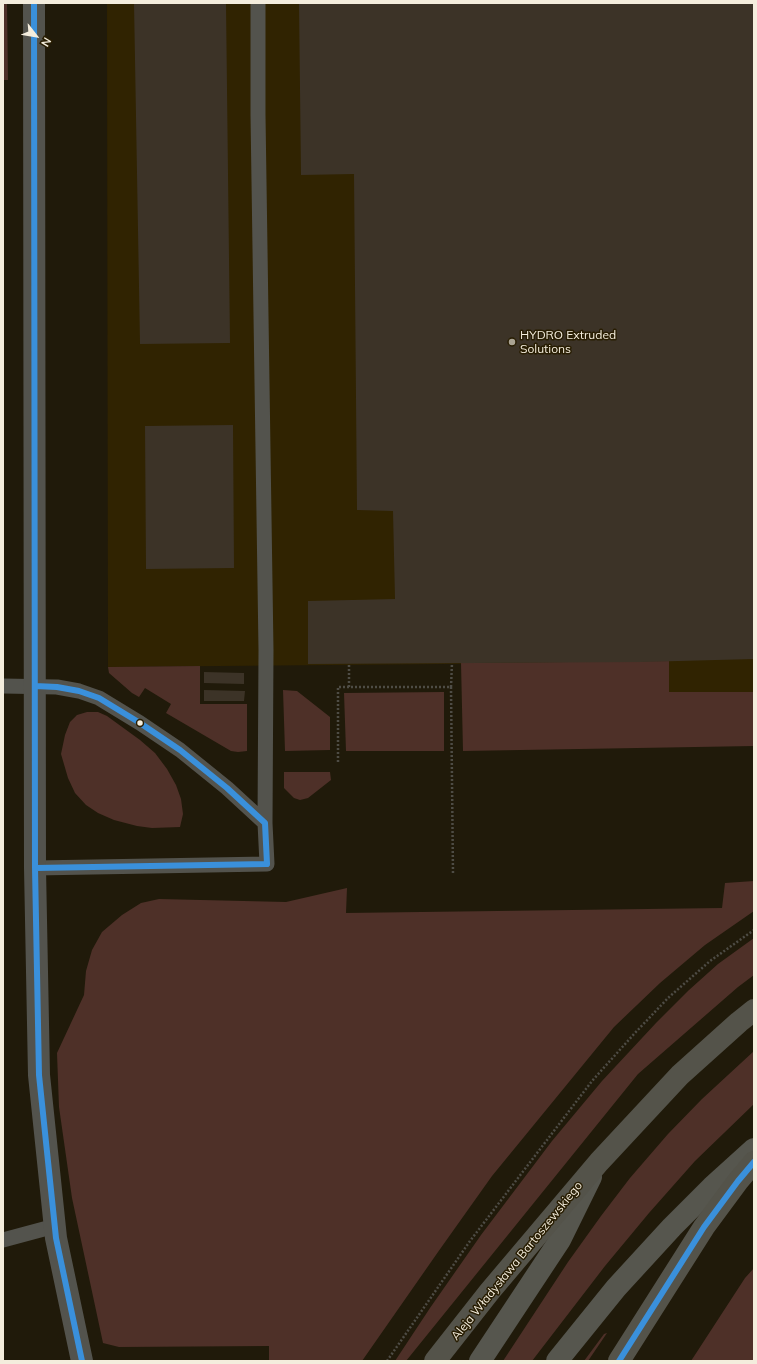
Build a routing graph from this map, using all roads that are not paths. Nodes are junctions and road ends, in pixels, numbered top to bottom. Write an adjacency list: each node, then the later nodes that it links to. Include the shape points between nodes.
1 (34, 3): 4 (street)
2 (258, 3): 5 (lane, via 266,650)
3 (3, 686): 4 (lane)
4 (35, 686): 5 (lane, via 79,691 99,698 121,711 180,750); 6 (street)
5 (265, 823): 6 (lane, via 267,864)
6 (35, 868): 11 (street, via 39,1075)
7 (754, 1010): 9 (main road, Aleja Władysława Bartoszewskiego, via 680,1075)
8 (754, 1149): 16 (main road, via 672,1227 616,1288)
9 (599, 1162): 14 (main road, Aleja Władysława Bartoszewskiego, via 490,1291); 15 (main road, Aleja Władysława Bartoszewskiego, via 560,1240)
10 (754, 1162): 17 (main road, via 704,1227)
11 (55, 1226): 12 (lane); 13 (street)
12 (3, 1240)
13 (82, 1361)
14 (435, 1361)
15 (480, 1361)
16 (557, 1361)
17 (619, 1361)

